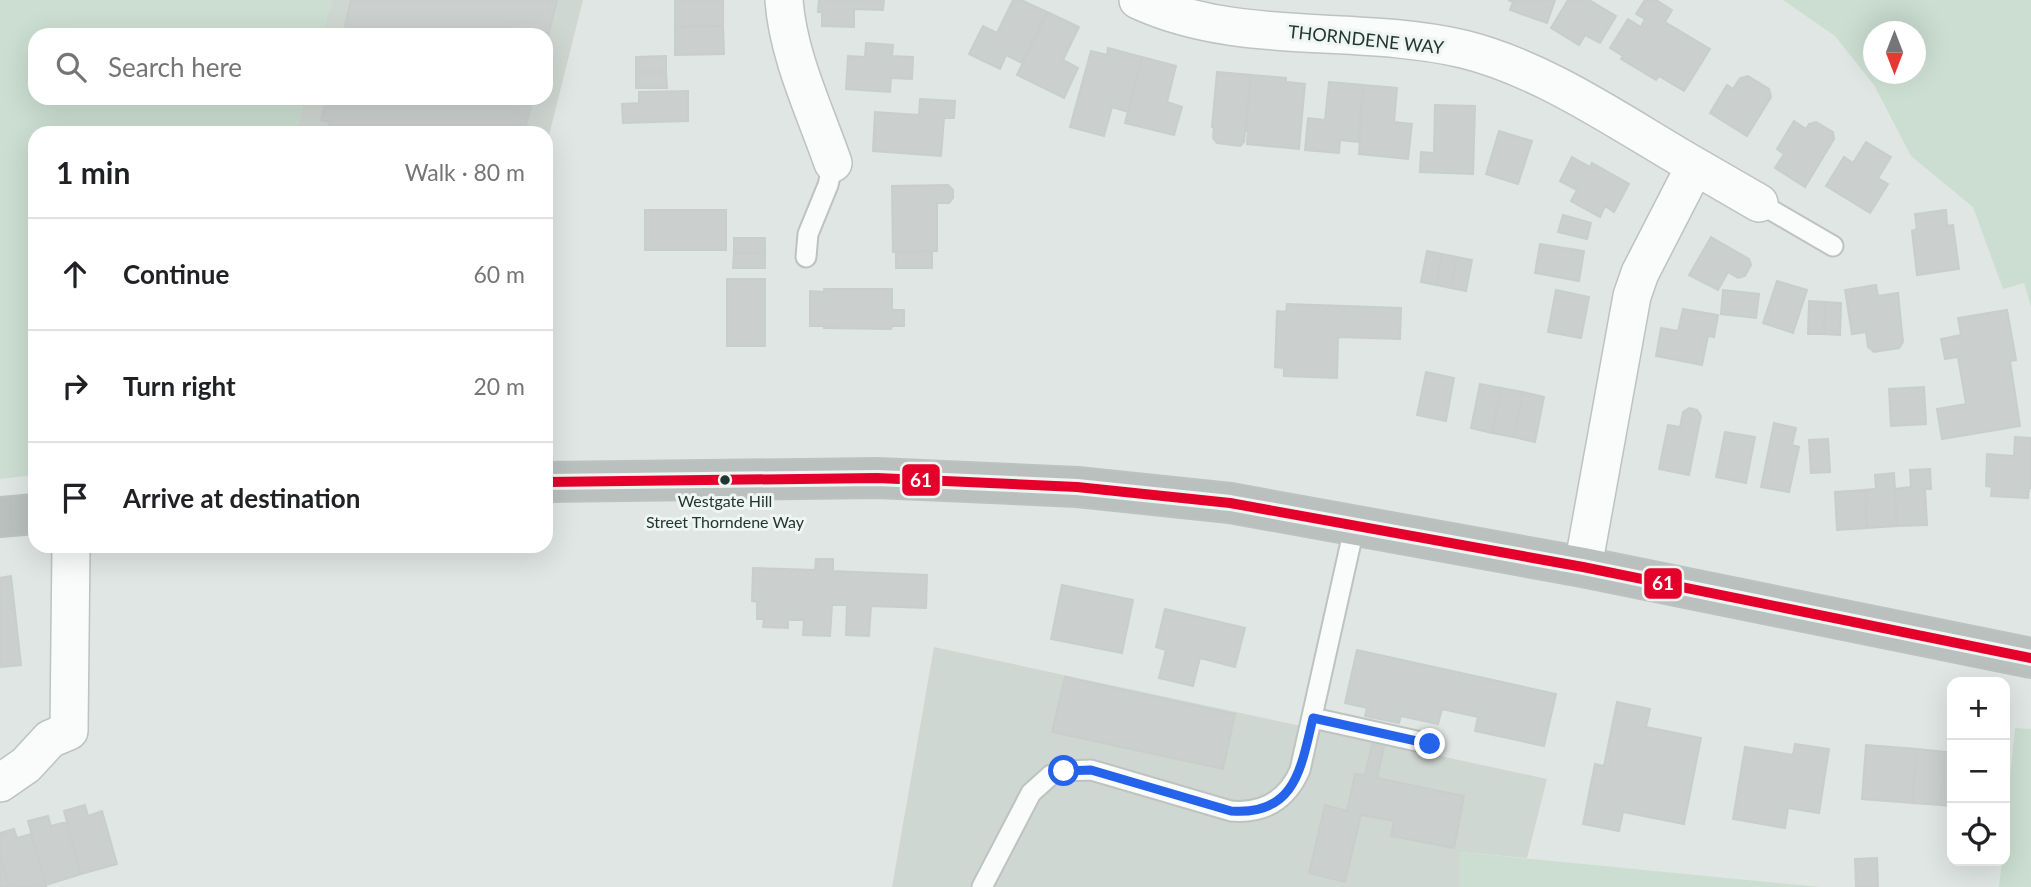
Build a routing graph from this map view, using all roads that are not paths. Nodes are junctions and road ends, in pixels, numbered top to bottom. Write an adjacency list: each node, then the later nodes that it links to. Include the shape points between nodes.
1 (784, 0): 3 (street, via 797,61)
2 (1138, 0): 4 (street, THORNDENE WAY, via 1190,20 1229,26 1463,49 1532,73)
3 (833, 163): 7 (lane, via 808,234)
4 (1695, 166): 5 (street, THORNDENE WAY); 13 (street, via 1632,296)
5 (1759, 203): 6 (lane)
6 (1833, 246)
7 (806, 257)
8 (553, 482): 11 (highway, via 877,478 1077,487 1230,503)
9 (28, 515): 10 (highway)
10 (0, 517)
11 (1355, 524): 13 (highway); 15 (lane)
12 (71, 553): 17 (street, via 69,732 50,739 26,765)
13 (1583, 567): 14 (highway)
14 (2031, 658)
15 (1313, 718): 16 (lane); 18 (lane, via 1295,783 1274,804 1260,810 1231,811 1091,770 1051,775 1031,793)
16 (1430, 744)
17 (0, 783)
18 (982, 887)

